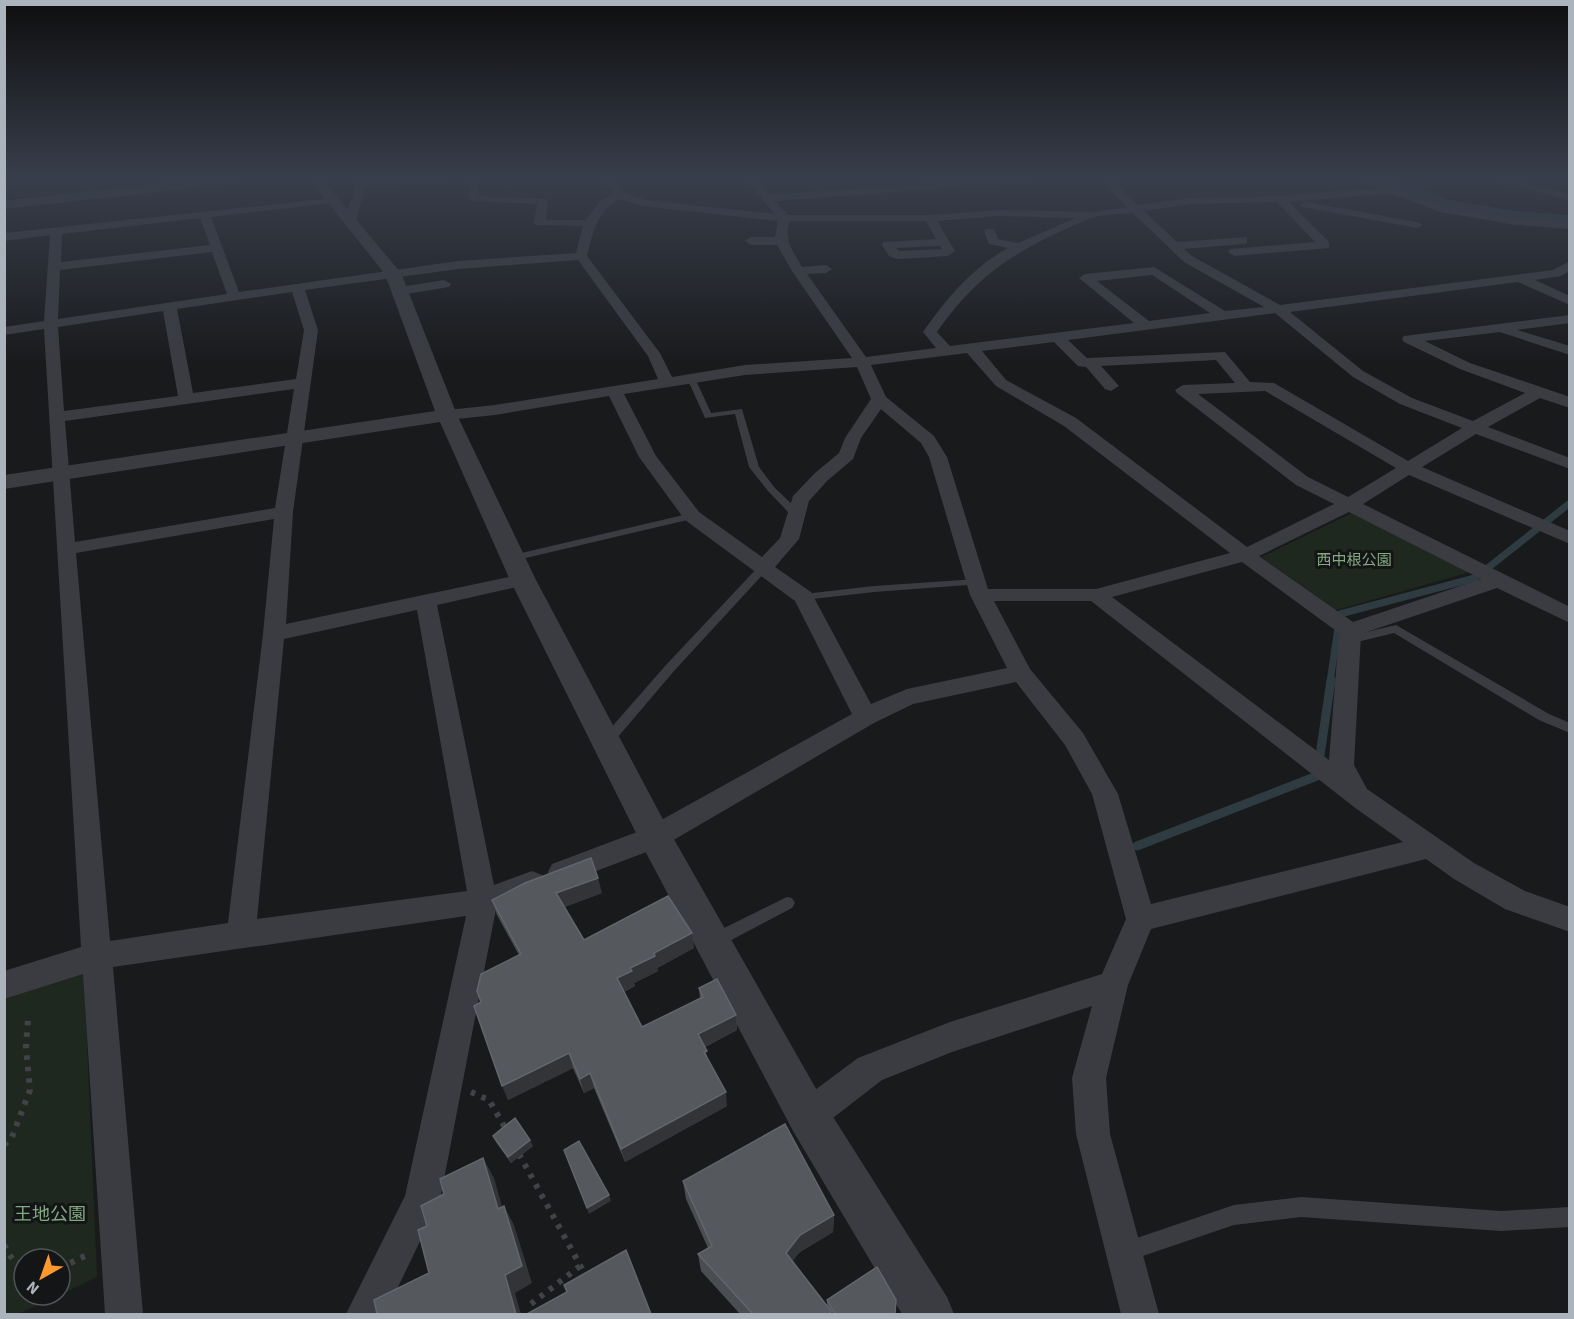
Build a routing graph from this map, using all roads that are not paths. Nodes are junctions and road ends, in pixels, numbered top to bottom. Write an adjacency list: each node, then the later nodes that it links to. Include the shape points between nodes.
1 (55, 241): 20 (street)
2 (214, 241): 14 (street)
3 (364, 241): 28 (street)
4 (585, 241): 16 (street)
5 (751, 241): 6 (street)
6 (781, 241): 22 (street)
7 (993, 241): 13 (street)
8 (1034, 241): 13 (street)
9 (1168, 241): 12 (street)
10 (1237, 241): 12 (street)
11 (1321, 241): 15 (street, via 1325,245)
12 (1174, 246): 18 (street)
13 (1019, 247): 45 (street, via 996,261 945,311 930,332)
14 (216, 248): 20 (street); 33 (street)
15 (1234, 252)
16 (581, 256): 28 (street, via 458,265); 51 (street, via 655,356)
17 (1206, 256): 18 (street)
18 (1186, 257): 36 (street)
19 (1569, 265): 25 (street, via 1557,273)
20 (54, 267): 39 (street)
21 (826, 269): 22 (street)
22 (798, 270): 47 (street)
23 (1484, 271): 26 (street)
24 (1395, 277): 31 (street)
25 (1520, 278): 26 (street); 34 (street)
26 (1502, 280): 31 (street)
27 (1365, 281): 32 (street)
28 (397, 282): 29 (street); 30 (street); 59 (street)
29 (444, 284)
30 (297, 287): 33 (street); 50 (street, via 311,330)
31 (1414, 292): 32 (street)
32 (1393, 294): 36 (street)
33 (234, 296): 35 (street)
34 (1569, 301)
35 (170, 305): 39 (street); 56 (street)
36 (1278, 309): 37 (street); 61 (street, via 1358,374 1406,400)
37 (1223, 316): 40 (street); 40 (street, via 1154,271 1085,278)
38 (1569, 319): 41 (street)
39 (51, 323): 42 (street); 60 (street)
40 (1147, 326): 43 (street)
41 (1499, 328): 46 (street); 55 (street, via 1410,339 1465,366)
42 (4, 331)
43 (1057, 337): 44 (street); 48 (street, via 1083,363)
44 (971, 348): 45 (street); 73 (street, via 1001,383 1070,422)
45 (945, 350): 47 (street)
46 (1569, 351)
47 (862, 362): 49 (street); 57 (street)
48 (1090, 363): 52 (street); 53 (street, via 1220,355)
49 (691, 378): 51 (street); 69 (lane, via 708,416 739,411 754,467)
50 (304, 382): 56 (street); 62 (street)
51 (667, 382): 54 (street)
52 (1111, 386)
53 (1246, 387): 64 (street, via 1268,386); 67 (street, via 1183,390 1302,481)
54 (614, 390): 59 (street); 70 (street, via 648,457)
55 (1538, 392): 58 (street); 61 (street)
56 (186, 398): 60 (street)
57 (879, 399): 69 (street, via 852,438 847,455 800,500); 77 (street, via 928,440 938,457)
58 (1569, 403)
59 (447, 415): 62 (street); 75 (street)
60 (56, 417): 65 (street)
61 (1475, 427): 63 (street); 64 (street)
62 (295, 438): 65 (street); 68 (street)
63 (1569, 464)
64 (1408, 468): 67 (street); 71 (street)
65 (61, 474): 66 (street); 72 (street)
66 (4, 482)
67 (1350, 504): 73 (street); 76 (street)
68 (284, 512): 72 (street); 83 (street)
69 (795, 513): 74 (street, via 789,539)
70 (692, 516): 74 (street); 75 (lane)
71 (1563, 535)
72 (67, 549): 97 (street)
73 (1245, 555): 78 (street); 82 (street)
74 (764, 568): 79 (street); 87 (lane)
75 (518, 569): 80 (street); 87 (street)
76 (1499, 579): 81 (street); 82 (street)
77 (979, 588): 78 (street); 79 (lane, via 874,589); 84 (street)
78 (1096, 595): 88 (street)
79 (804, 597): 85 (street)
80 (426, 601): 83 (street); 91 (street)
81 (1569, 616)
82 (1349, 633): 86 (lane, via 1396,629); 88 (street, via 1341,766)
83 (274, 634): 95 (street)
84 (1021, 673): 85 (street, via 907,697); 93 (street, via 1074,739 1105,795)
85 (866, 717): 89 (street)
86 (1569, 728)
87 (607, 741): 89 (street)
88 (1363, 800): 90 (street)
89 (655, 837): 91 (street); 96 (street)
90 (1429, 847): 93 (street); 94 (street, via 1515,900)
91 (483, 901): 95 (street); 104 (street, via 422,1200)
92 (787, 903): 96 (lane)
93 (1141, 919): 99 (street)
94 (1569, 920)
95 (241, 934): 97 (street)
96 (712, 942): 100 (street)
97 (97, 956): 98 (street); 103 (street)
98 (4, 984)
99 (1113, 985): 100 (street, via 950,1036 870,1069); 102 (street, via 1089,1078 1092,1134)
100 (808, 1116): 105 (street)
101 (1569, 1217): 102 (lane, via 1501,1221 1301,1207 1234,1215)
102 (1123, 1253): 106 (street)
103 (124, 1314)
104 (365, 1314)
105 (930, 1314)
106 (1140, 1314)

